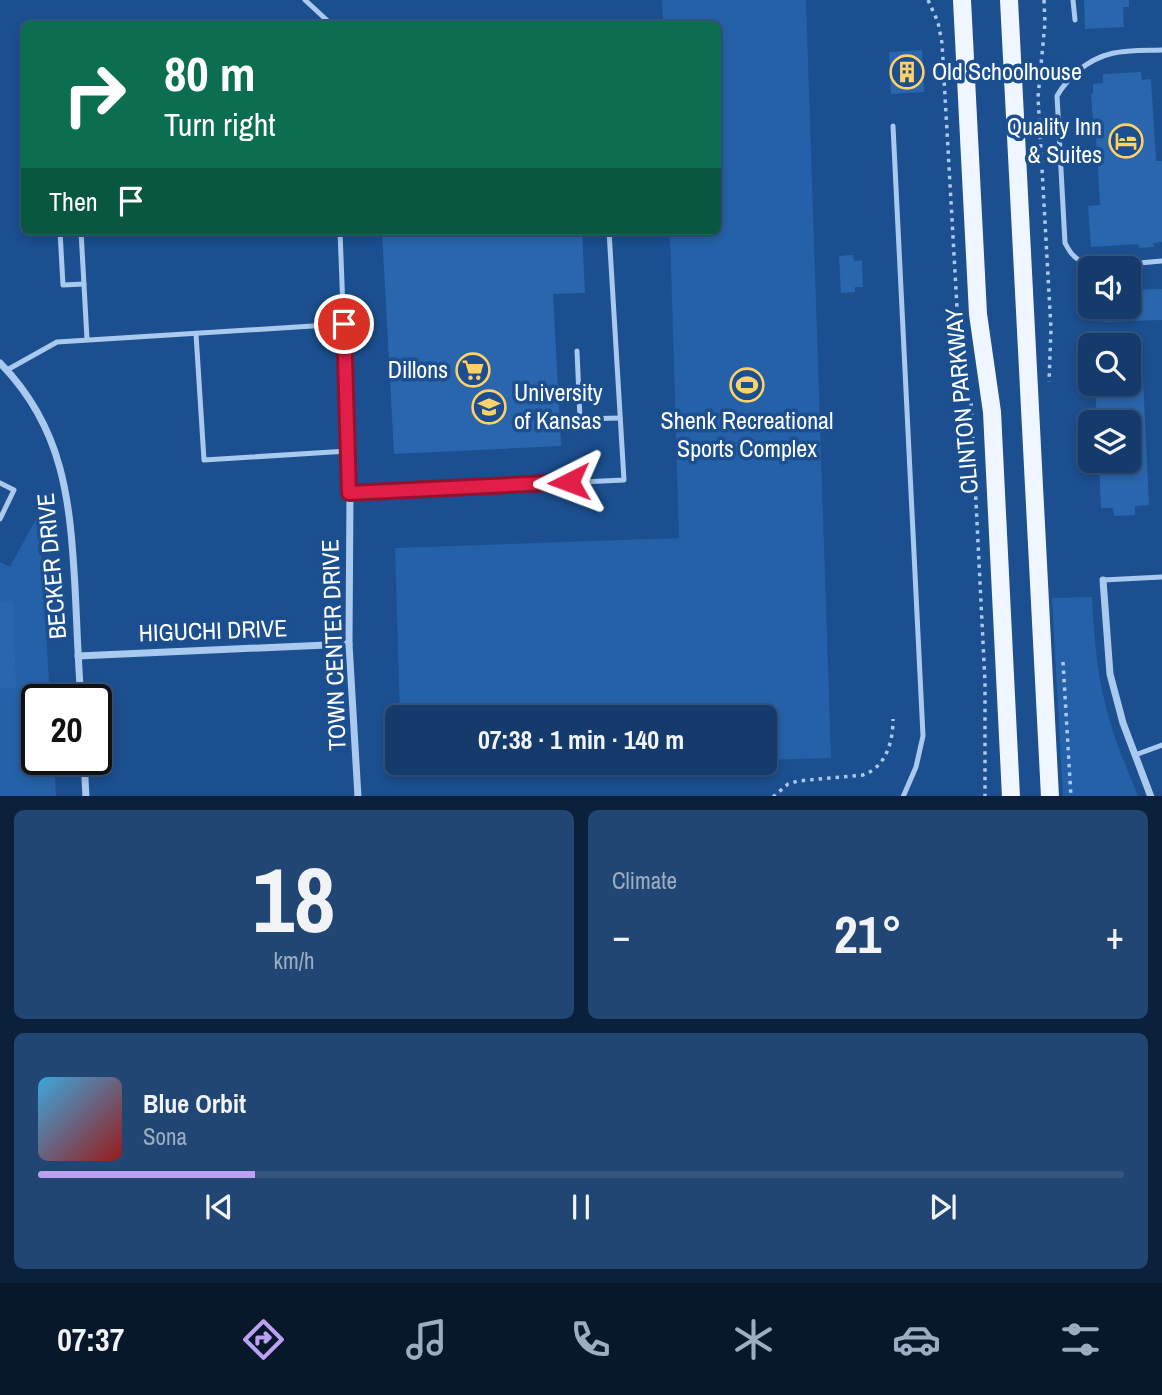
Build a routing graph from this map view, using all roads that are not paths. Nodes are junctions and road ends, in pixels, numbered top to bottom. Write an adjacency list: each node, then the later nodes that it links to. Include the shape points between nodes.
1 (305, 0): 6 (lane)
2 (962, 0): 37 (main road, CLINTON PARKWAY, via 978,314 992,412)
3 (1009, 0): 38 (main road)
4 (1073, 0): 5 (lane)
5 (1074, 20)
6 (329, 21)
7 (1162, 50): 13 (lane, via 1109,52 1091,60 1063,84 1057,96 1065,243 1070,253 1081,262 1096,264)
8 (893, 126): 36 (lane, via 923,736)
9 (60, 235): 14 (lane, via 63,285)
10 (81, 235): 14 (lane)
11 (340, 235): 15 (lane)
12 (609, 235): 21 (lane)
13 (1162, 261)
14 (84, 284): 17 (lane)
15 (344, 324): 16 (lane); 22 (lane)
16 (196, 334): 17 (lane); 22 (lane, via 204,460)
17 (87, 340): 20 (lane, via 57,342)
18 (577, 351): 21 (lane, via 580,419)
19 (0, 363): 20 (street, BECKER DRIVE)
20 (7, 370): 29 (street, BECKER DRIVE, via 30,401 62,470 72,527)
21 (620, 418): 24 (lane, via 624,480)
22 (348, 451): 24 (lane)
23 (0, 483): 25 (lane, via 14,490)
24 (349, 493): 28 (street, TOWN CENTER DRIVE)
25 (0, 519)
26 (1162, 577): 27 (lane)
27 (1103, 580): 32 (street, via 1110,674)
28 (349, 644): 29 (street, HIGUCHI DRIVE); 35 (street, TOWN CENTER DRIVE)
29 (78, 656): 30 (street, BECKER DRIVE)
30 (79, 684)
31 (1162, 745): 32 (lane)
32 (1135, 755): 39 (street)
33 (85, 775): 34 (street)
34 (86, 796)
35 (358, 796)
36 (903, 796)
37 (1011, 796)
38 (1050, 796)
39 (1151, 796)

